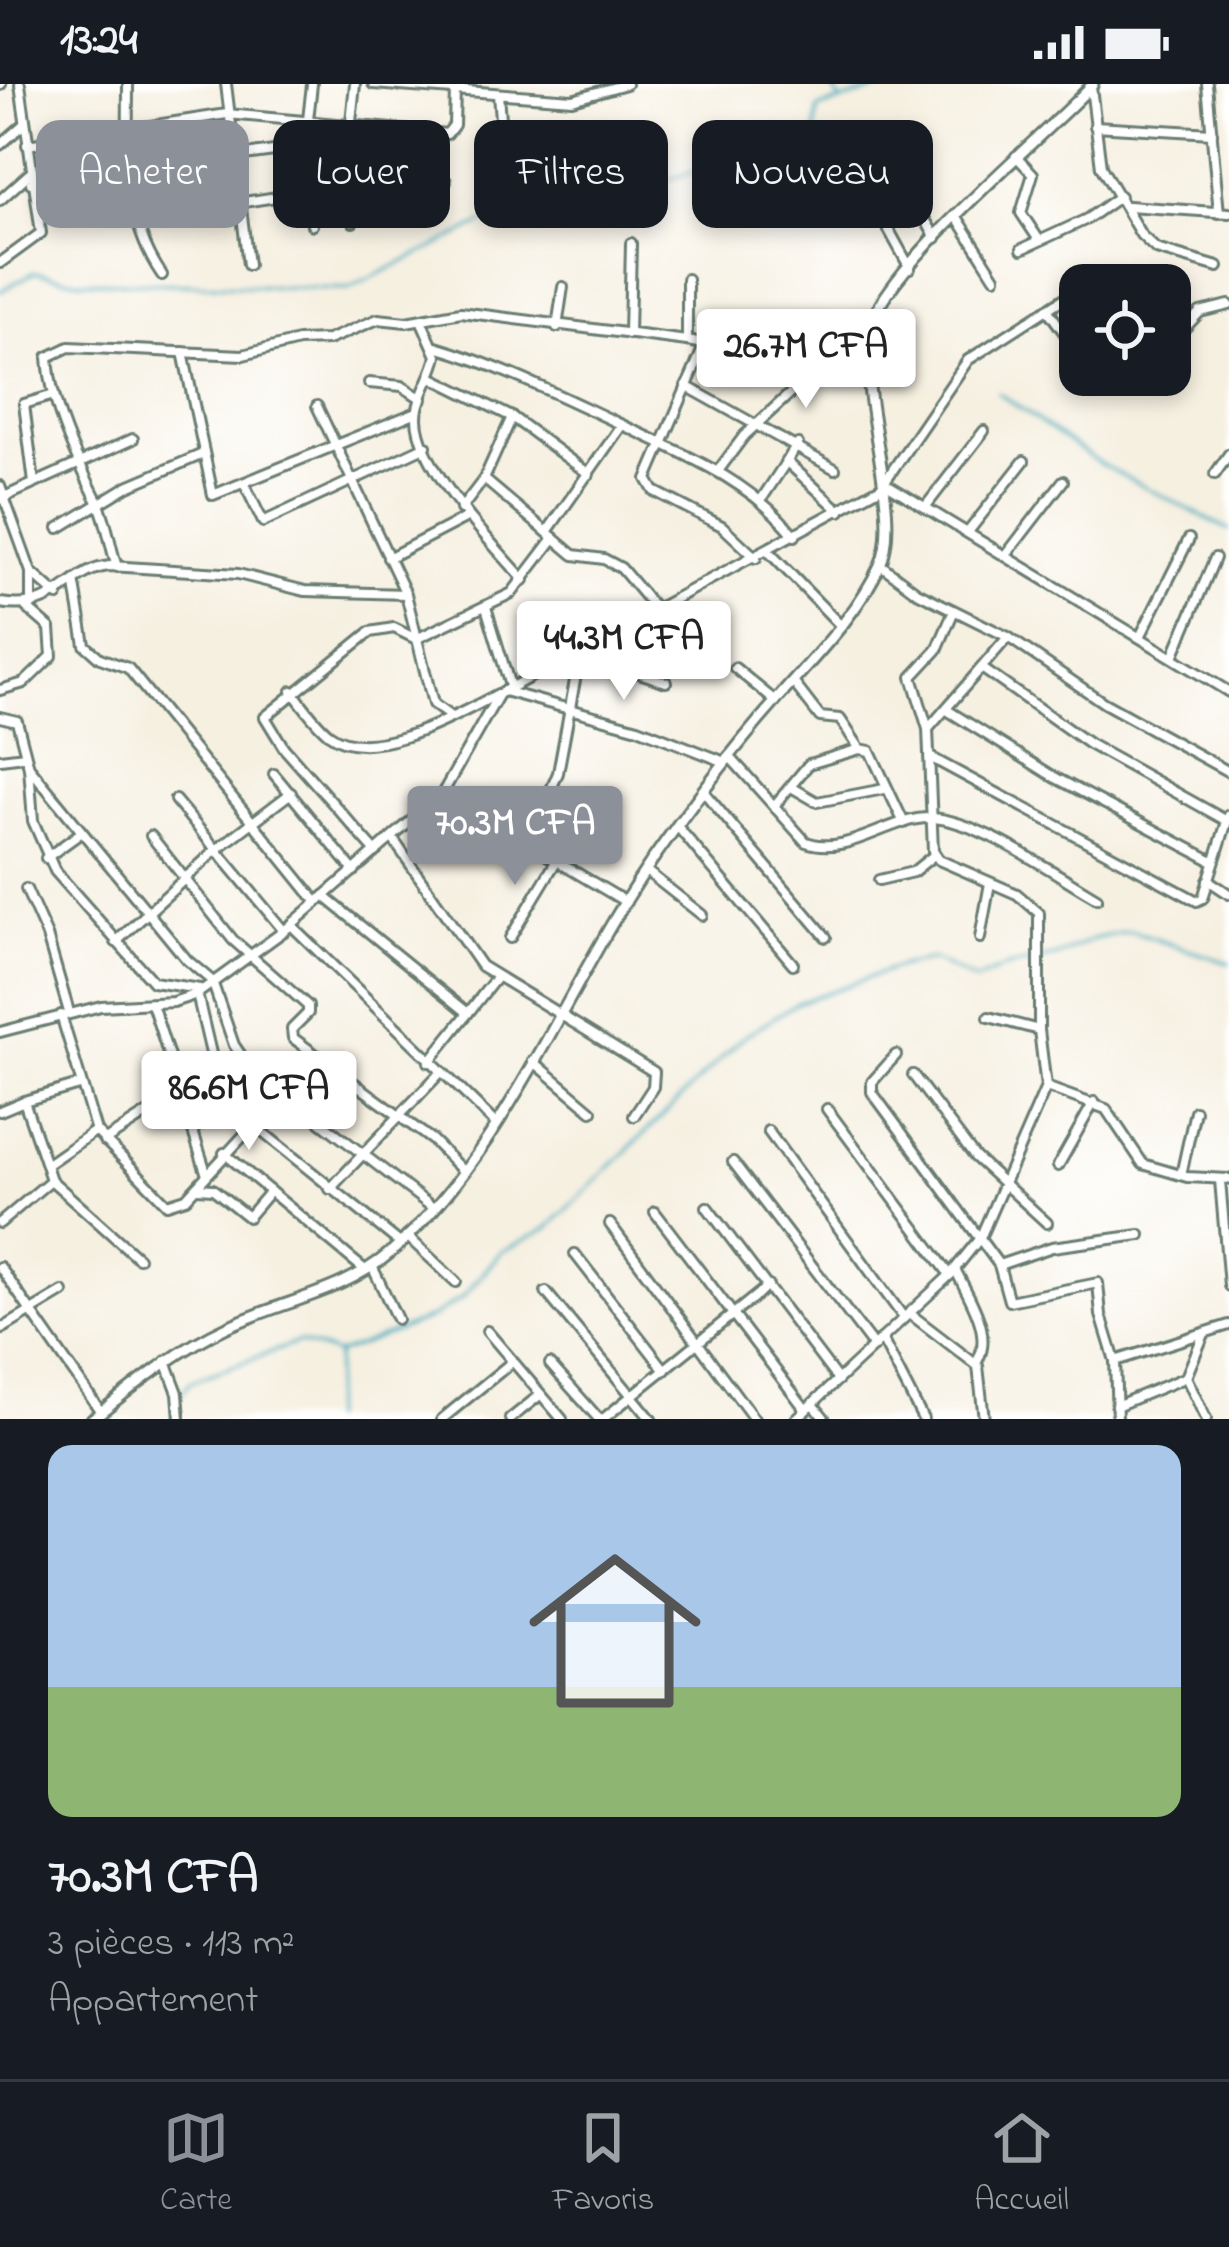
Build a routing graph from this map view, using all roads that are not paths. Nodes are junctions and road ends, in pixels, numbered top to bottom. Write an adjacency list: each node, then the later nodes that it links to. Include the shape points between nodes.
1 (20, 84): 20 (street)
2 (128, 84): 14 (street)
3 (226, 84): 13 (street)
4 (312, 84): 17 (street)
5 (355, 84): 18 (street)
6 (373, 84): 11 (street)
7 (476, 84): 12 (street)
8 (626, 84): 12 (street, via 572,99)
9 (1207, 84): 23 (street)
10 (1092, 85): 21 (street); 27 (street)
11 (455, 90): 12 (street); 22 (street)
12 (493, 93): 19 (street)
13 (227, 114): 15 (street); 16 (street); 17 (street)
14 (128, 120)
15 (190, 120)
16 (228, 120)
17 (306, 120)
18 (350, 120)
19 (497, 120)
20 (24, 124): 25 (street); 26 (street)
21 (1095, 126): 23 (street); 30 (street, via 1101,167)
22 (450, 132)
23 (1212, 133): 33 (street)
24 (36, 144): 26 (street)
25 (0, 145)
26 (27, 145): 28 (street)
27 (1016, 156): 34 (street); 40 (street, via 1033,174 1020,209)
28 (30, 178): 29 (street); 31 (street); 43 (street, via 39,239)
29 (36, 178)
30 (1120, 196): 32 (street); 40 (street)
31 (0, 200)
32 (1126, 206): 33 (street); 45 (street, via 1156,249)
33 (1224, 213)
34 (957, 217): 39 (street); 48 (street)
35 (138, 228): 47 (street)
36 (242, 228): 44 (street)
37 (887, 228): 46 (street)
38 (930, 228): 39 (street)
39 (937, 240): 46 (street)
40 (1039, 240): 42 (street)
41 (631, 243): 58 (street)
42 (1022, 249)
43 (0, 263)
44 (248, 266)
45 (1218, 268)
46 (910, 269): 64 (street, via 874,315)
47 (162, 275)
48 (995, 277)
49 (687, 279): 59 (street)
50 (562, 286): 57 (street)
51 (1059, 301): 53 (street)
52 (1229, 305): 55 (street)
53 (1047, 309): 56 (street); 95 (street, via 968,360)
54 (422, 320): 57 (street, via 461,312); 61 (street); 62 (street, via 378,320 328,340 243,356)
55 (1191, 322)
56 (1059, 325)
57 (557, 327): 58 (street)
58 (629, 334): 59 (street)
59 (687, 341): 60 (street)
60 (705, 344): 63 (street); 67 (street)
61 (436, 347): 65 (street); 74 (street, via 536,381)
62 (183, 352): 68 (street, via 80,345 55,352); 81 (street)
63 (821, 365): 64 (street); 73 (street)
64 (868, 374): 95 (street)
65 (430, 377): 69 (street); 72 (street)
66 (369, 383): 69 (street, via 402,386)
67 (686, 386): 73 (street); 78 (street)
68 (54, 394): 85 (street); 93 (street, via 24,404)
69 (422, 399): 71 (street)
70 (317, 406): 77 (street)
71 (417, 412): 77 (street); 80 (street)
72 (512, 417): 88 (street); 90 (street)
73 (759, 424): 79 (street); 87 (street)
74 (622, 425): 78 (street); 88 (street)
75 (984, 431): 100 (street)
76 (134, 439): 85 (street)
77 (335, 444): 91 (street); 94 (street)
78 (660, 444): 87 (street); 111 (street, via 649,485 702,512)
79 (798, 445): 83 (street); 86 (street)
80 (426, 446): 91 (street); 102 (street)
81 (203, 454): 94 (street, via 213,496); 99 (street)
82 (1229, 454): 89 (street)
83 (785, 461): 98 (street); 101 (street)
84 (1024, 461): 104 (street)
85 (75, 462): 93 (street); 99 (street)
86 (835, 469)
87 (718, 471): 98 (street)
88 (589, 474): 105 (street)
89 (1215, 475)
90 (484, 478): 102 (street); 105 (street)
91 (351, 481): 94 (street, via 263,522); 110 (street)
92 (1063, 481): 109 (street)
93 (34, 483): 97 (street)
94 (245, 485)
95 (883, 485): 100 (street); 101 (street); 113 (street, via 887,539)
96 (0, 486): 97 (street)
97 (3, 497): 115 (street)
98 (761, 500): 106 (street)
99 (99, 503): 103 (street); 114 (street)
100 (926, 506): 104 (street)
101 (840, 511): 106 (street)
102 (464, 513): 110 (street); 116 (street)
103 (59, 528)
104 (968, 532): 109 (street)
105 (550, 535): 116 (street); 122 (street, via 581,559 611,561)
106 (795, 536): 108 (street)
107 (1189, 539): 127 (street)
108 (768, 551): 111 (street); 125 (street)
109 (1006, 555): 127 (street)
110 (388, 558): 118 (street)
111 (755, 558): 122 (street)
112 (1215, 558): 130 (street)
113 (880, 565): 124 (street); 125 (street)
114 (117, 567): 117 (street, via 97,567); 118 (street, via 208,571 305,591)
115 (31, 572): 119 (street); 121 (street)
116 (524, 580): 123 (street)
117 (75, 585): 119 (street); 162 (street, via 85,645 128,668)
118 (406, 594): 128 (street)
119 (58, 596): 121 (street)
120 (0, 603): 121 (street)
121 (28, 606): 135 (street, via 50,628 52,656 24,683)
122 (654, 607): 129 (street)
123 (485, 608): 128 (street); 136 (street)
124 (953, 613): 126 (street); 144 (street, via 938,650 912,677)
125 (840, 625): 134 (street)
126 (1008, 637): 132 (street); 151 (street, via 1104,703)
127 (1141, 637): 130 (street)
128 (416, 639): 137 (street, via 378,628); 143 (street, via 433,704)
129 (580, 652): 133 (street); 136 (street); 140 (street)
130 (1173, 657): 138 (street)
131 (735, 668): 139 (street)
132 (983, 668): 141 (street); 161 (street, via 1088,744)
133 (666, 682)
134 (793, 682): 139 (street); 145 (street, via 820,717 841,719)
135 (0, 690)
136 (504, 690): 140 (street); 143 (street); 158 (street)
137 (292, 691): 143 (street, via 344,740 410,736); 170 (street, via 266,725)
138 (1229, 692)
139 (775, 701): 149 (street)
140 (572, 709): 149 (street); 168 (street, via 558,773)
141 (947, 710): 144 (street); 174 (street)
142 (0, 717): 146 (street, via 16,722)
143 (451, 717)
144 (928, 729): 147 (street)
145 (860, 749): 153 (street, via 809,764); 154 (street, via 870,752)
146 (25, 756): 148 (street); 150 (street)
147 (930, 757): 160 (street); 178 (street, via 1197,901)
148 (0, 759)
149 (727, 759): 155 (street); 159 (street)
150 (29, 767): 165 (street); 172 (street, via 33,821)
151 (1229, 772)
152 (274, 774): 156 (street)
153 (794, 788): 154 (street, via 818,802); 159 (street)
154 (884, 789): 163 (street)
155 (704, 791): 164 (street); 190 (street)
156 (291, 793): 162 (street); 176 (street)
157 (175, 800): 169 (street)
158 (431, 804): 167 (street); 168 (street)
159 (774, 806): 163 (street, via 798,837 817,846)
160 (928, 818): 163 (street); 171 (street); 183 (street, via 990,839)
161 (1228, 818): 174 (street)
162 (254, 822): 169 (street); 184 (street)
163 (904, 823)
164 (676, 826): 175 (street); 194 (street)
165 (82, 832): 172 (street); 186 (street)
166 (151, 836): 179 (street)
167 (393, 839): 170 (street); 195 (street, via 468,951)
168 (528, 844): 173 (street)
169 (216, 850): 179 (street); 188 (street)
170 (376, 852): 176 (street)
171 (934, 855): 177 (street, via 913,872); 180 (street)
172 (46, 857): 192 (street)
173 (557, 860): 185 (street); 189 (street)
174 (1213, 861): 178 (street)
175 (645, 870): 185 (street); 187 (street)
176 (354, 871): 184 (street)
177 (879, 880)
178 (1208, 880): 182 (street)
179 (185, 881): 186 (street); 193 (street)
180 (990, 883): 191 (street); 203 (street, via 1027,900 1041,918)
181 (26, 890): 200 (street, via 47,936)
182 (1229, 893)
183 (1097, 898)
184 (320, 899): 188 (street); 199 (street)
185 (626, 902): 201 (street)
186 (150, 910): 192 (street); 196 (street)
187 (702, 915)
188 (287, 928): 193 (street); 207 (street)
189 (510, 938)
190 (826, 938)
191 (980, 938)
192 (116, 942): 197 (street, via 153,982)
193 (248, 955): 196 (street); 221 (street, via 308,1006 293,1038)
194 (793, 964)
195 (496, 978): 199 (street); 201 (street)
196 (212, 981): 197 (street); 213 (street, via 241,1058)
197 (199, 992): 198 (street); 210 (street)
198 (152, 1004): 200 (street); 214 (street)
199 (468, 1013): 207 (street)
200 (65, 1014): 204 (street); 211 (street)
201 (560, 1014): 206 (street); 222 (street, via 654,1072)
202 (988, 1017): 203 (street)
203 (1040, 1030): 212 (street)
204 (0, 1032)
205 (896, 1055): 249 (street, via 872,1092)
206 (532, 1060): 219 (street); 223 (street)
207 (429, 1062): 208 (street)
208 (440, 1073): 221 (street); 223 (street)
209 (913, 1075): 238 (street)
210 (217, 1079): 214 (street); 224 (street)
211 (79, 1085): 215 (street); 225 (street)
212 (1046, 1087): 216 (street); 238 (street)
213 (283, 1092): 224 (street); 229 (street)
214 (178, 1094): 227 (street); 234 (street)
215 (24, 1101): 218 (street); 231 (street)
216 (1094, 1102): 232 (street); 235 (street, via 1115,1118 1143,1164)
217 (827, 1109): 256 (street)
218 (0, 1111)
219 (592, 1111)
220 (1195, 1111): 235 (street)
221 (397, 1115): 229 (street); 233 (street)
222 (634, 1116)
223 (494, 1124): 233 (street)
224 (253, 1128): 228 (street); 240 (street)
225 (96, 1131): 227 (street); 231 (street)
226 (768, 1131): 264 (street)
227 (104, 1141): 239 (street, via 167,1204 176,1206)
228 (224, 1153): 234 (street); 241 (street)
229 (360, 1156): 240 (street); 242 (street)
230 (733, 1162): 271 (street)
231 (46, 1165): 237 (street)
232 (1058, 1166)
233 (461, 1168): 242 (street)
234 (206, 1172): 239 (street)
235 (1181, 1175): 236 (street)
236 (1224, 1179): 259 (street)
237 (51, 1180): 245 (street); 252 (street)
238 (1001, 1186): 246 (street); 249 (street)
239 (195, 1188): 241 (street, via 213,1189 248,1217)
240 (331, 1189): 250 (street)
241 (270, 1191): 255 (street)
242 (432, 1207): 250 (street)
243 (706, 1207): 258 (street)
244 (655, 1212): 263 (street)
245 (0, 1223)
246 (1047, 1223)
247 (610, 1224): 270 (street)
248 (1140, 1234): 253 (street, via 1052,1247)
249 (980, 1238): 253 (street); 256 (street)
250 (403, 1240): 255 (street); 257 (street)
251 (575, 1254): 277 (street)
252 (138, 1258)
253 (999, 1265): 273 (street, via 1011,1302 1098,1283)
254 (0, 1267): 262 (street)
255 (368, 1268): 265 (street); 272 (street)
256 (952, 1272): 264 (street); 275 (street, via 982,1333)
257 (456, 1282)
258 (768, 1286): 263 (street); 279 (street)
259 (1229, 1286)
260 (63, 1292): 262 (street)
261 (547, 1292): 281 (street)
262 (31, 1312): 267 (street); 284 (street)
263 (734, 1313): 270 (street); 283 (street)
264 (906, 1316): 271 (street); 275 (street)
265 (397, 1318)
266 (1229, 1325): 269 (street)
267 (0, 1330)
268 (487, 1331): 274 (street)
269 (1204, 1334): 273 (street); 278 (street)
270 (700, 1341): 277 (street); 291 (street)
271 (878, 1343): 279 (street); 294 (street)
272 (166, 1361): 284 (street); 285 (street)
273 (1115, 1361): 282 (street)
274 (512, 1362): 280 (street); 286 (street)
275 (976, 1363): 295 (street)
276 (550, 1364): 289 (street)
277 (665, 1370): 281 (street)
278 (1186, 1377): 282 (street); 297 (street)
279 (838, 1380): 283 (street)
280 (540, 1395): 287 (street); 288 (street)
281 (634, 1396): 289 (street); 290 (street)
282 (1116, 1406): 296 (street)
283 (809, 1407): 292 (street); 293 (street)
284 (97, 1416)
285 (180, 1419)
286 (442, 1419)
287 (510, 1419)
288 (562, 1419)
289 (601, 1419)
290 (651, 1419)
291 (754, 1419)
292 (796, 1419)
293 (824, 1419)
294 (922, 1419)
295 (984, 1419)
296 (1117, 1419)
297 (1207, 1419)

